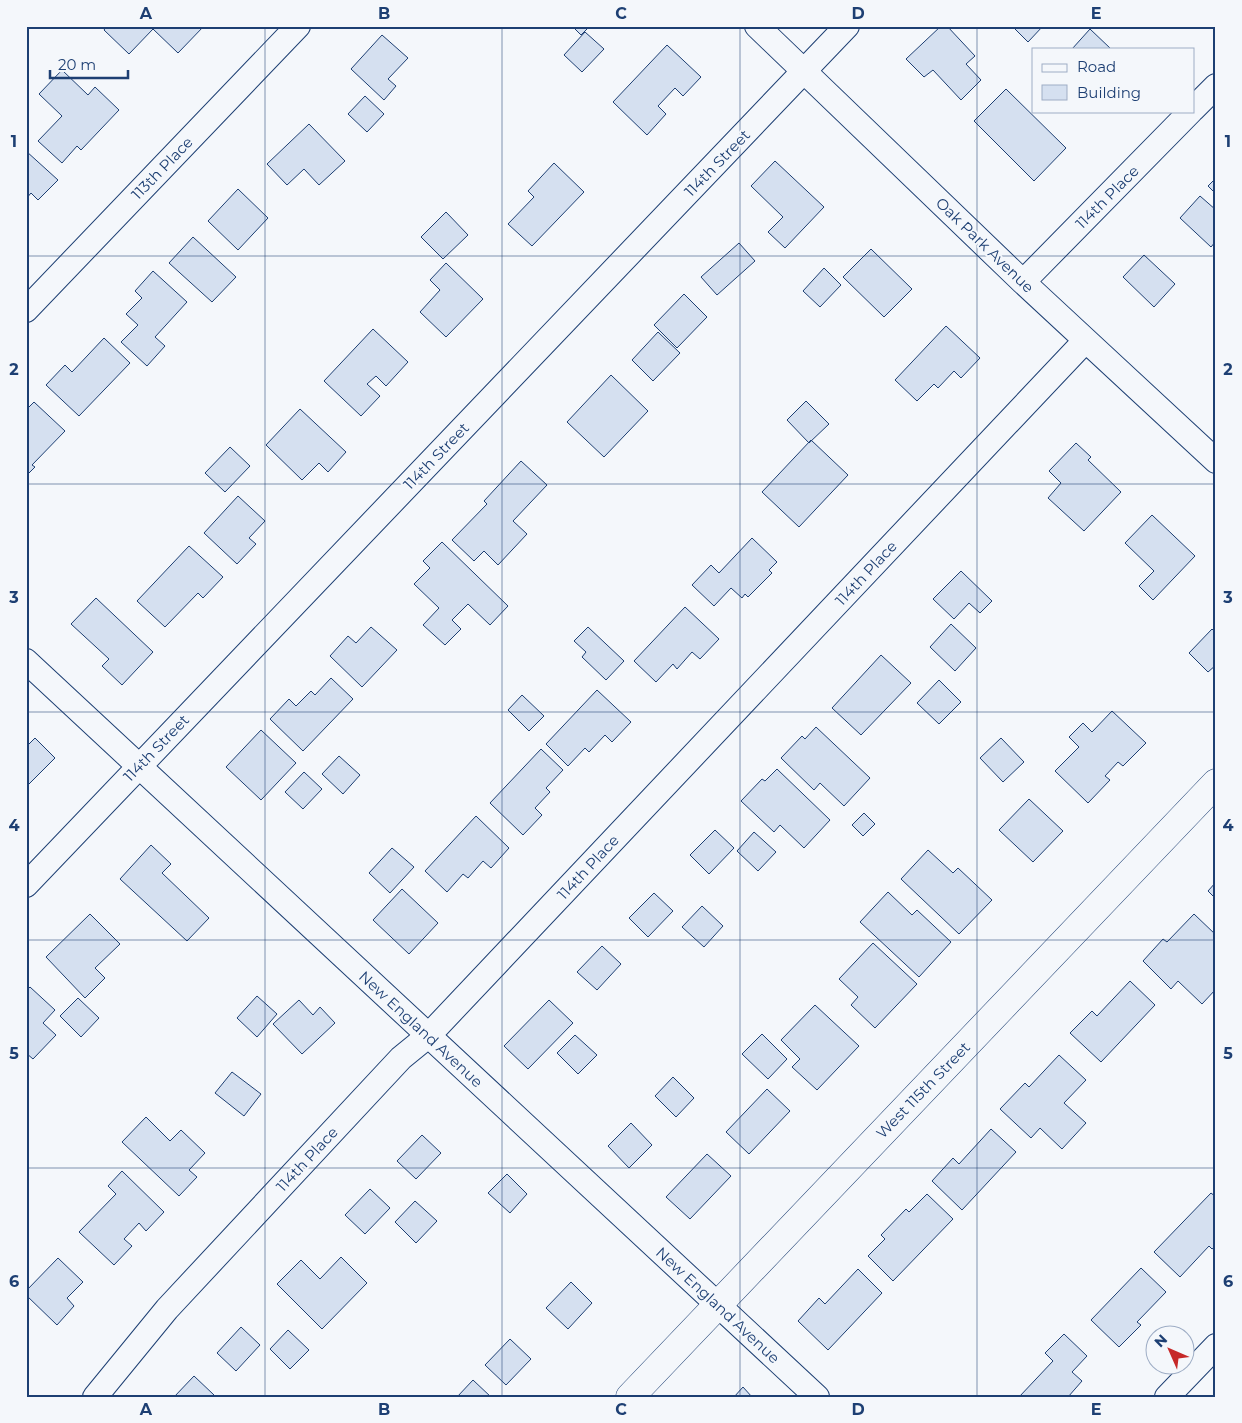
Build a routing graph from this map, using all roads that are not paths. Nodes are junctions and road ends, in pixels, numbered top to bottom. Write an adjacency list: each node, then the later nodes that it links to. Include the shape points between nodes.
1 (298, 26): 9 (street, 113th Place)
2 (757, 26): 4 (street, Oak Park Avenue)
3 (847, 26): 4 (street, 114th Street)
4 (804, 72): 8 (street, Oak Park Avenue); 13 (street, 114th Street)
5 (1216, 86): 6 (street, 114th Place)
6 (1194, 108)
7 (1190, 112): 8 (street, 114th Place)
8 (1023, 282): 10 (street, Oak Park Avenue)
9 (26, 310)
10 (1085, 341): 11 (street, Oak Park Avenue); 16 (street, 114th Place)
11 (1216, 461)
12 (26, 661): 13 (street, New England Avenue)
13 (138, 766): 15 (street, 114th Street); 16 (street, New England Avenue)
14 (1216, 783): 17 (street, West 115th Street)
15 (26, 886)
16 (428, 1036): 17 (street, New England Avenue); 19 (street, 114th Place, via 401,1058 174,1302)
17 (718, 1305): 20 (street, West 115th Street); 21 (street, New England Avenue)
18 (1216, 1346): 22 (street)
19 (95, 1397)
20 (630, 1397)
21 (817, 1397)
22 (1167, 1397)

